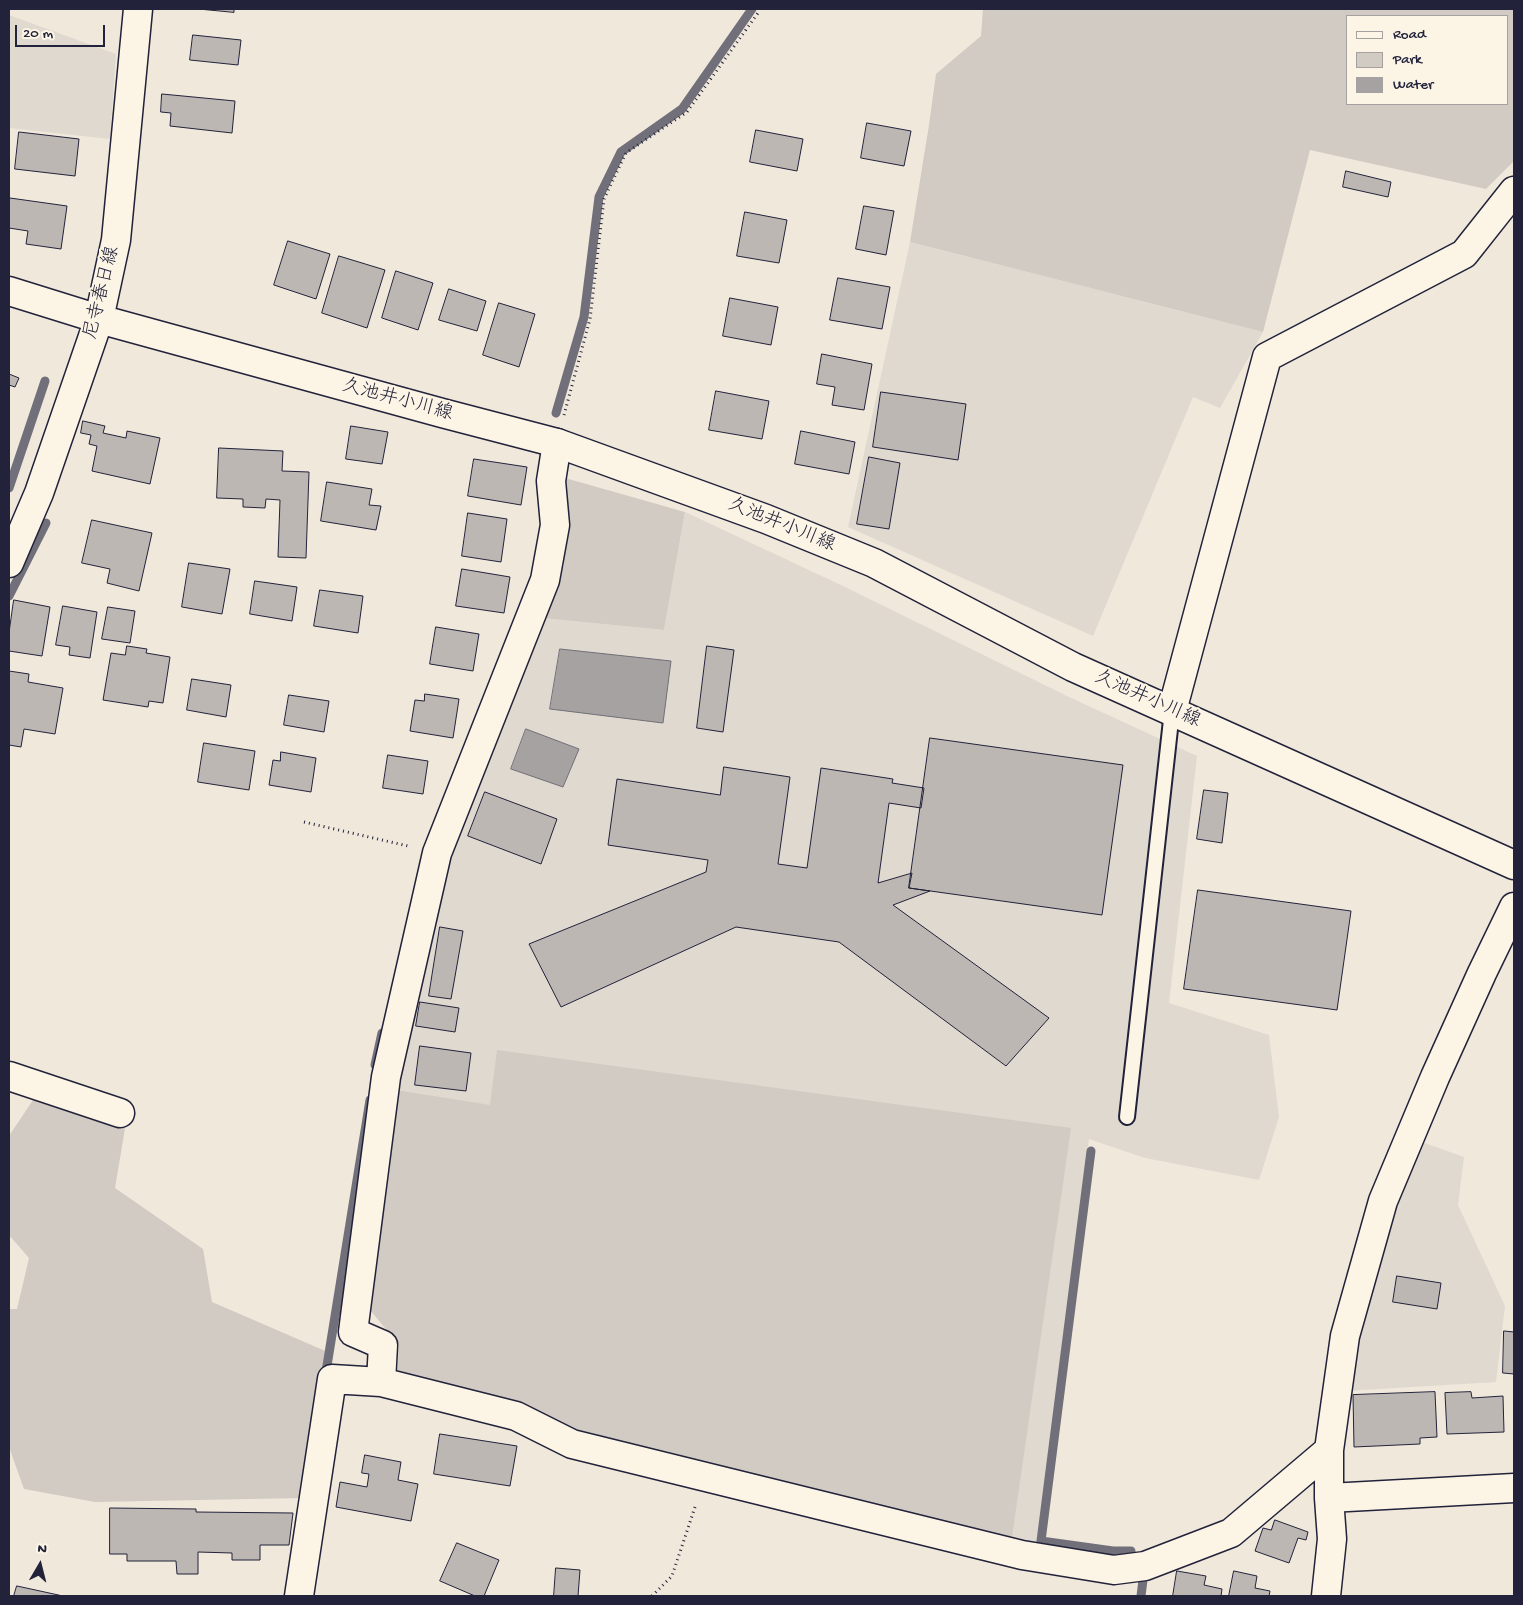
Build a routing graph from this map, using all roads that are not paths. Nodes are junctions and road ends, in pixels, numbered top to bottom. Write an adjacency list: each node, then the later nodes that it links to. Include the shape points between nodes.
1 (138, 9): 4 (street, 尼寺春日線, via 116,240)
2 (1514, 191): 7 (street, via 1464,254 1267,357)
3 (9, 291): 4 (street, 久池井小川線)
4 (99, 319): 5 (street, 久池井小川線); 6 (street, 尼寺春日線, via 39,493)
5 (557, 443): 7 (street, 久池井小川線, via 766,518 874,563 1073,667); 13 (street, via 551,481 555,525 545,580 437,853 386,1076 353,1332 382,1345)
6 (9, 563)
7 (1172, 711): 8 (street, 久池井小川線); 12 (lane)
8 (1514, 865)
9 (1514, 907): 14 (street, via 1435,1077 1384,1201 1345,1336)
10 (9, 1076): 11 (street)
11 (120, 1113)
12 (1128, 1116)
13 (381, 1382): 14 (street, via 516,1416 572,1444 1022,1555 1114,1570 1144,1566 1231,1533); 17 (street, via 332,1380)
14 (1329, 1450): 16 (street)
15 (1514, 1488): 16 (street)
16 (1329, 1498): 18 (street, via 1332,1539)
17 (299, 1596)
18 (1326, 1596)

